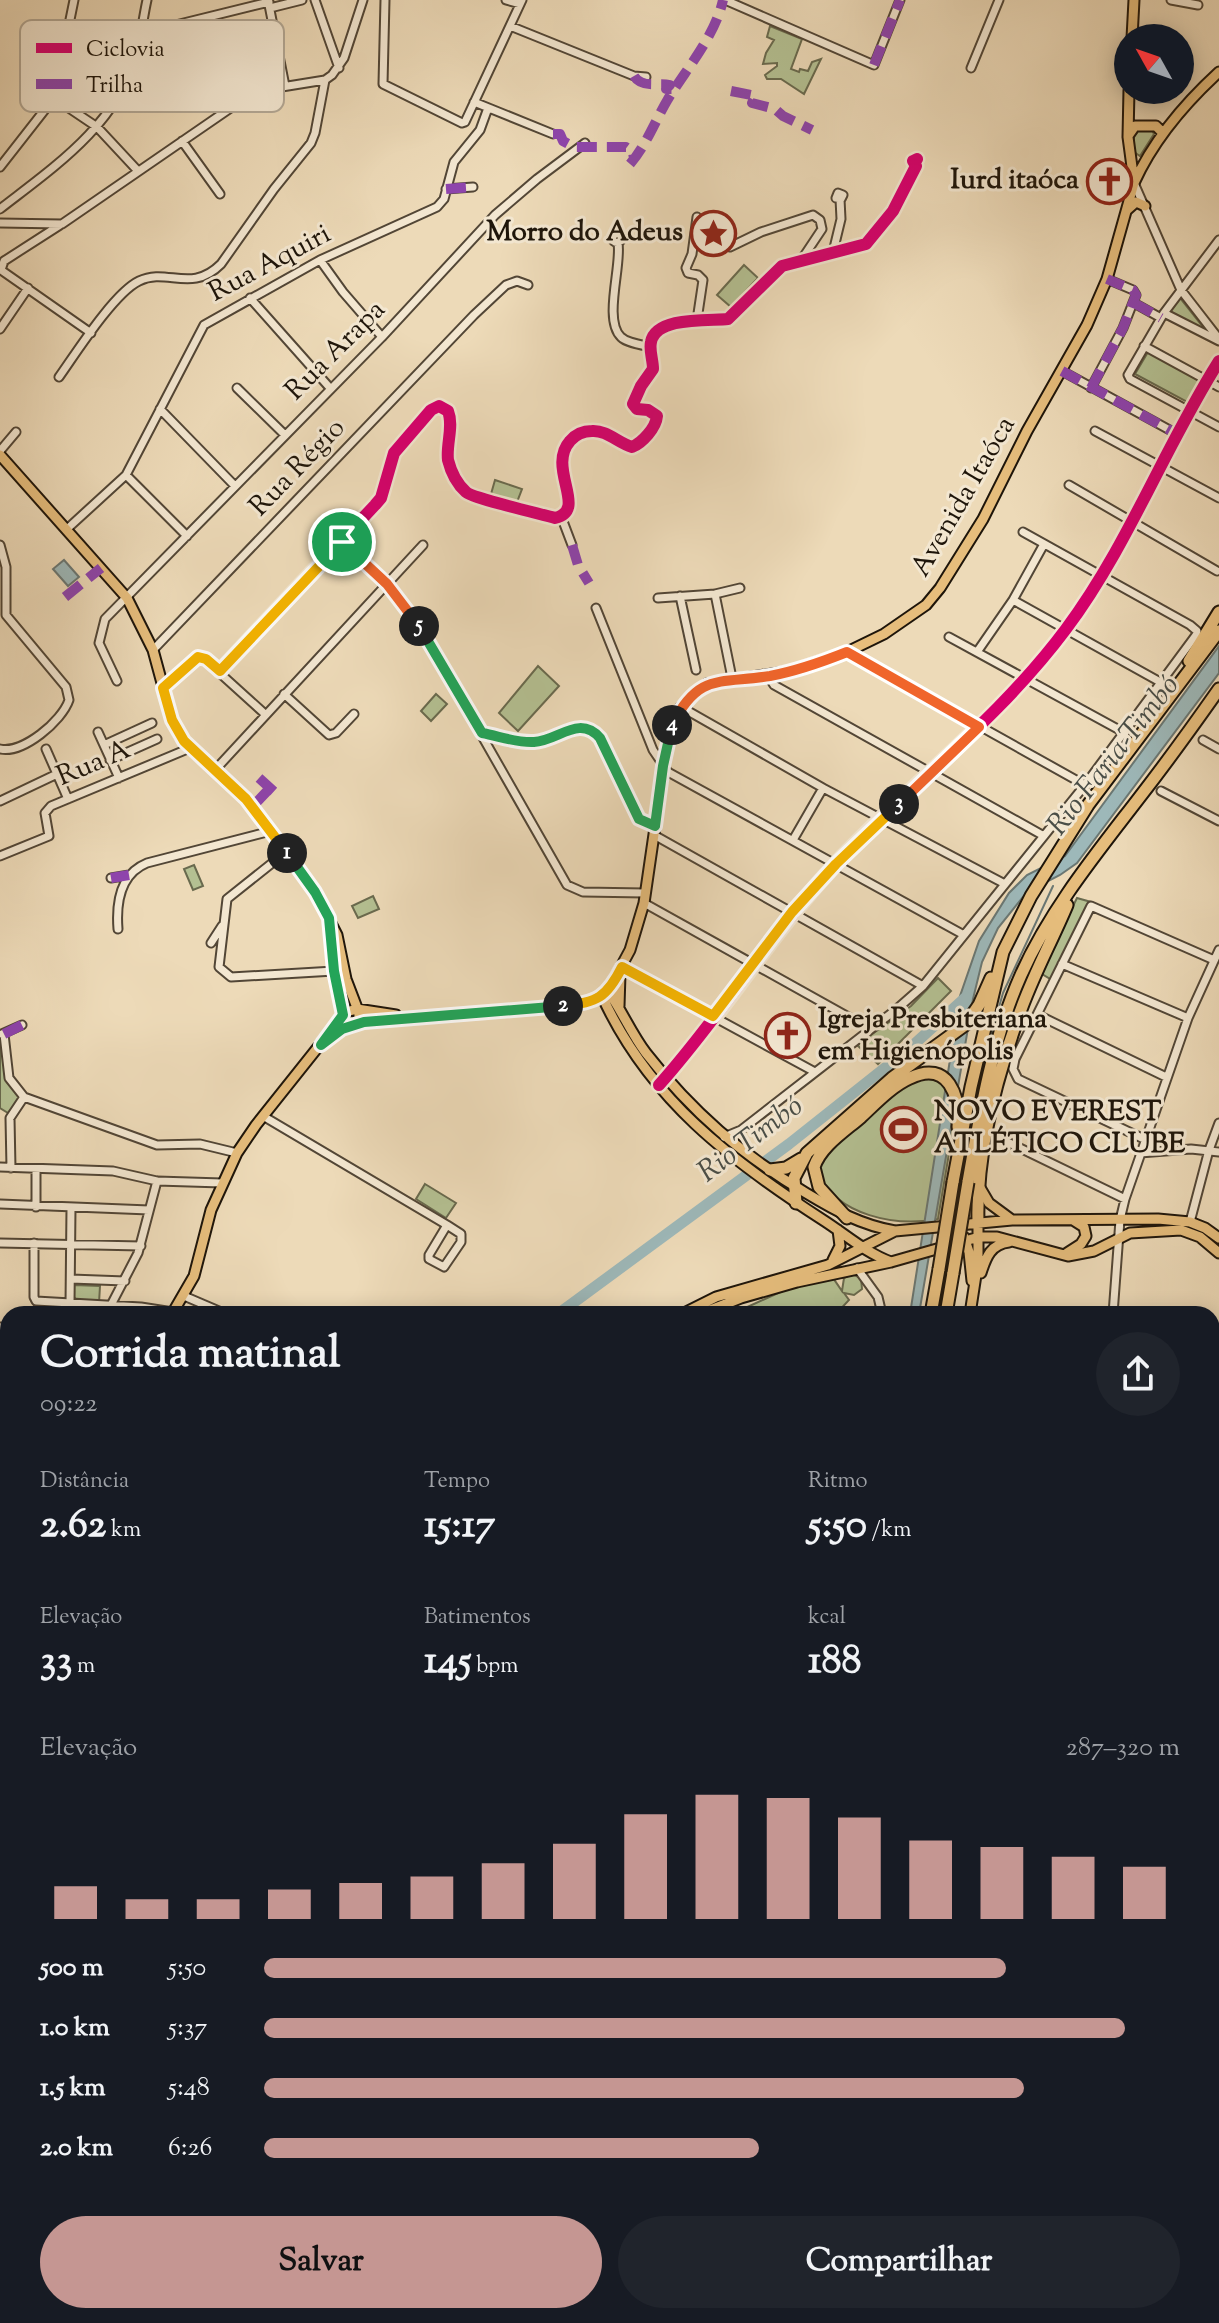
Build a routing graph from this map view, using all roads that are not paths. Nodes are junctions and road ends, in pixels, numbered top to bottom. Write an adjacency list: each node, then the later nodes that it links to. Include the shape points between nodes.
1 (74, 0): 16 (street)
2 (147, 0): 17 (street)
3 (302, 0): 14 (street)
4 (315, 0): 21 (street)
5 (363, 0): 21 (street)
6 (385, 0): 28 (street, via 383,84 462,123)
7 (506, 0): 13 (street)
8 (725, 0): 9 (street, via 874,65)
9 (900, 0)
10 (1134, 0): 19 (main road)
11 (1171, 0): 15 (street)
12 (996, 1): 22 (street)
13 (521, 2): 20 (street)
14 (269, 3): 18 (street)
15 (1198, 5)
16 (70, 20)
17 (142, 20)
18 (198, 20)
19 (1133, 24)
20 (510, 26): 24 (street); 28 (street)
21 (339, 68): 25 (street)
22 (971, 68)
23 (1219, 72): 36 (main road, Avenida Itaóca)
24 (646, 77)
25 (325, 80): 27 (street); 71 (street, via 311,143 221,264 199,278 137,282)
26 (284, 81): 27 (street)
27 (285, 86)
28 (474, 102): 30 (street)
29 (1129, 104): 38 (main road)
30 (488, 108): 37 (street); 46 (street, Rua Aquiri, via 480,130 454,162)
31 (43, 112): 42 (street)
32 (75, 112): 35 (street)
33 (106, 112): 35 (street)
34 (224, 112): 39 (street)
35 (97, 127): 43 (street); 50 (street)
36 (1163, 133): 38 (main road, via 1156,126 1135,126); 44 (main road, Avenida Itaóca)
37 (553, 134)
38 (1128, 137): 44 (main road)
39 (182, 141): 43 (street); 47 (street)
40 (585, 143): 72 (street, Rua Arapa, via 495,215)
41 (916, 166): 58 (street, via 893,211 869,241)
42 (0, 167)
43 (138, 171): 54 (street)
44 (1134, 183): 49 (street); 51 (main road, Avenida Itaóca)
45 (473, 187): 46 (street)
46 (446, 189): 60 (street, Rua Aquiri, via 442,203 432,210)
47 (220, 194)
48 (840, 199): 58 (street)
49 (1145, 206): 51 (main road, via 1134,203); 65 (street)
50 (0, 209)
51 (1127, 210): 62 (main road, Avenida Itaóca)
52 (697, 217): 69 (street, via 686,268 703,280)
53 (0, 223): 54 (street)
54 (62, 224): 61 (street, via 4,261)
55 (1219, 240): 65 (street)
56 (618, 243): 75 (street, via 613,304 618,333)
57 (730, 247): 59 (street, via 813,215 822,229)
58 (833, 252): 59 (street)
59 (802, 259): 69 (street, via 776,269 728,319)
60 (320, 260): 66 (street, Rua Aquiri); 72 (street)
61 (1, 270): 64 (street)
62 (1107, 279): 67 (street, via 1135,291); 77 (main road, Avenida Itaóca)
63 (528, 285): 124 (street, Rua Régio, via 506,285 474,315)
64 (28, 288): 70 (street); 71 (street)
65 (1181, 290): 68 (street); 73 (street)
66 (250, 298): 82 (street); 84 (street, Rua Aquiri, via 200,330)
67 (1134, 303): 68 (street); 83 (street)
68 (1162, 316): 73 (street); 74 (street)
69 (697, 320): 75 (street, via 661,329)
70 (0, 329)
71 (91, 333): 78 (street)
72 (382, 337): 82 (street, Rua Arapa)
73 (1219, 340)
74 (1144, 346): 79 (street); 85 (street, via 1128,378)
75 (651, 347): 98 (street, via 653,369 633,404 653,412 655,424 632,447 592,431 569,442 561,463 570,503)
76 (1219, 361): 79 (street)
77 (1062, 371): 83 (street); 125 (main road, Avenida Itaóca, via 940,588 915,613)
78 (59, 377)
79 (1207, 380): 80 (street); 85 (street)
80 (1219, 387)
81 (237, 388): 90 (street)
82 (330, 388): 90 (street, Rua Arapa)
83 (1091, 388): 89 (street)
84 (160, 409): 94 (street, Rua Aquiri); 96 (street)
85 (1190, 411): 86 (street); 89 (street)
86 (1219, 427)
87 (1095, 431): 92 (street)
88 (16, 432): 91 (street)
89 (1177, 434): 92 (street)
90 (285, 435): 96 (street, Rua Arapa)
91 (0, 453): 93 (main road)
92 (1161, 466): 97 (street); 99 (street)
93 (4, 467): 100 (main road)
94 (126, 475): 100 (street, Rua Aquiri); 102 (street)
95 (1069, 485): 99 (street)
96 (235, 486): 102 (street, Rua Arapa)
97 (1219, 498)
98 (561, 516): 103 (street, via 467,494 449,465 451,417 439,406 400,444 381,498); 107 (street)
99 (1133, 522): 108 (street); 109 (street)
100 (67, 529): 114 (main road)
101 (1023, 532): 104 (street)
102 (187, 536): 114 (street, Rua Arapa)
103 (342, 542): 110 (street); 128 (street)
104 (1044, 544): 109 (street); 116 (street)
105 (0, 545): 120 (street, via 6,567 4,609)
106 (423, 545): 110 (street)
107 (572, 545)
108 (1217, 571)
109 (1101, 576): 121 (street); 133 (street, via 1197,631)
110 (387, 584): 137 (street); 145 (street, via 417,622)
111 (740, 588): 112 (street)
112 (715, 594): 113 (street); 130 (street)
113 (680, 596): 115 (street); 127 (street)
114 (127, 598): 124 (main road); 132 (street, Rua Arapa, via 103,622 99,637)
115 (658, 598)
116 (1013, 600): 121 (street); 126 (street)
117 (596, 608): 155 (street)
118 (1219, 612): 136 (highway)
119 (0, 615): 120 (street)
120 (10, 621): 151 (street, via 66,687 69,700 29,742)
121 (1066, 629): 131 (street); 133 (street)
122 (1219, 631): 136 (highway)
123 (949, 637): 126 (street)
124 (153, 650): 134 (main road)
125 (847, 652): 129 (main road, Avenida Itaóca); 143 (street)
126 (977, 652): 131 (street)
127 (696, 670)
128 (220, 671): 134 (street, via 198,657); 140 (street)
129 (768, 676): 130 (main road, Avenida Itaóca); 157 (street, via 774,685)
130 (732, 678): 139 (main road, Avenida Itaóca, via 707,684)
131 (1025, 679): 143 (street); 146 (street)
132 (117, 681)
133 (1162, 683): 146 (street)
134 (163, 688): 150 (main road, via 172,720)
135 (1219, 689): 138 (highway)
136 (1174, 690): 185 (highway, via 1088,805)
137 (284, 694): 140 (street); 141 (street, via 329,735)
138 (1213, 704): 231 (highway, via 1079,875 1021,975 992,1064 977,1129)
139 (681, 707): 155 (main road); 161 (street)
140 (265, 714): 156 (street)
141 (354, 714)
142 (152, 723): 149 (street)
143 (979, 727): 157 (street); 160 (street)
144 (98, 732): 149 (street)
145 (482, 733): 168 (street, via 538,742 576,727 591,730 600,738 639,819); 177 (street, via 567,885 583,892)
146 (1125, 733): 160 (street)
147 (157, 739): 154 (street)
148 (1203, 740): 153 (street)
149 (104, 745): 154 (street)
150 (190, 748): 156 (main road); 159 (street, Rua A)
151 (0, 749)
152 (46, 749): 158 (street)
153 (1219, 749)
154 (110, 760): 159 (street)
155 (663, 766): 168 (main road); 170 (street)
156 (215, 770): 167 (main road)
157 (931, 773): 165 (street); 169 (street)
158 (57, 774): 163 (street); 164 (street)
159 (119, 778): 163 (street, Rua A)
160 (1085, 785): 169 (street)
161 (823, 788): 165 (street); 170 (street)
162 (1161, 791): 166 (street)
163 (68, 799): 172 (street, Rua A, via 45,813 49,836)
164 (0, 801)
165 (884, 819): 173 (street); 176 (street)
166 (1219, 821)
167 (271, 831): 171 (main road); 174 (street, via 147,863)
168 (654, 831): 177 (main road); 178 (street)
169 (1044, 836): 176 (street)
170 (793, 840): 173 (street)
171 (286, 852): 179 (main road); 180 (street, via 231,894)
172 (0, 856)
173 (836, 864): 178 (street); 182 (street)
174 (129, 875): 175 (street); 181 (street, via 119,896)
175 (111, 878)
176 (1005, 884): 182 (street)
177 (644, 898): 188 (street); 189 (main road)
178 (792, 912): 188 (street); 191 (street)
179 (329, 918): 190 (main road); 195 (main road)
180 (223, 924): 183 (street); 190 (street, via 219,967 228,977)
181 (118, 929)
182 (964, 935): 191 (street)
183 (211, 943)
184 (1219, 950): 186 (street)
185 (1003, 952): 219 (highway); 223 (highway, via 965,1025 892,1078)
186 (1214, 960): 187 (street, via 1091,906); 201 (street)
187 (1062, 964): 198 (street); 201 (street)
188 (752, 965): 199 (street); 204 (street)
189 (621, 968): 192 (main road); 194 (main road); 199 (street)
190 (334, 971): 197 (main road)
191 (923, 986): 204 (street)
192 (605, 994): 193 (main road); 194 (main road); 196 (main road)
193 (578, 1005): 196 (main road); 200 (main road)
194 (619, 1006): 209 (main road)
195 (357, 1009): 197 (main road); 200 (main road); 202 (main road)
196 (609, 1013): 209 (main road, via 633,1054)
197 (343, 1015): 202 (main road); 206 (main road)
198 (1038, 1015): 208 (street); 217 (street, via 1015,1059 1018,1079)
199 (713, 1016): 207 (street); 209 (street)
200 (407, 1018): 202 (main road)
201 (1188, 1018): 208 (street)
202 (355, 1024): 206 (main road)
203 (22, 1025): 205 (street)
204 (870, 1029): 207 (street)
205 (2, 1034): 210 (street, via 9,1078)
206 (321, 1045): 212 (main road)
207 (815, 1072): 215 (street)
208 (1166, 1077): 217 (street)
209 (663, 1081): 218 (main road, via 693,1122)
210 (24, 1097): 213 (street); 222 (street, via 157,1145 200,1144)
211 (0, 1110): 213 (street)
212 (263, 1116): 222 (main road); 246 (street)
213 (10, 1118): 227 (street)
214 (1219, 1123): 220 (street)
215 (741, 1130): 218 (street); 218 (street)
216 (999, 1138): 233 (street)
217 (1144, 1139): 224 (street)
218 (728, 1144): 225 (main road); 234 (main road, via 752,1171)
219 (960, 1148): 239 (highway, via 954,1088 937,1075 917,1075 899,1084 820,1154 814,1167 816,1181); 276 (highway, bridge)
220 (1209, 1150): 221 (street); 224 (street); 244 (street)
221 (1219, 1152)
222 (237, 1153): 230 (main road)
223 (807, 1153): 225 (highway, via 786,1168); 232 (highway)
224 (1140, 1153): 233 (street)
225 (764, 1166): 232 (main road)
226 (0, 1167): 227 (street)
227 (11, 1168): 228 (street)
228 (36, 1169): 229 (street, via 113,1171); 236 (street)
229 (157, 1181): 230 (street); 238 (street)
230 (222, 1183): 272 (main road, via 197,1269)
231 (973, 1183): 241 (main road); 243 (highway); 277 (highway, bridge)
232 (793, 1185): 234 (highway); 239 (main road)
233 (1125, 1199): 242 (street)
234 (796, 1203): 247 (main road)
235 (0, 1204): 236 (street)
236 (36, 1207): 237 (street)
237 (71, 1208): 238 (street); 256 (street)
238 (149, 1210): 257 (street)
239 (847, 1218): 248 (main road)
240 (1070, 1219): 241 (main road); 242 (main road); 260 (main road, via 1084,1227 1086,1236)
241 (1012, 1220): 243 (main road)
242 (1120, 1220): 244 (main road); 249 (street)
243 (978, 1222): 245 (main road); 250 (main road)
244 (1190, 1222): 251 (main road)
245 (956, 1224): 248 (main road); 252 (main road)
246 (447, 1225): 246 (street, via 462,1237 444,1267 429,1255)
247 (838, 1230): 258 (main road); 262 (main road, via 839,1252)
248 (895, 1231): 258 (main road)
249 (1120, 1236): 259 (main road, via 1181,1230); 260 (main road, via 1094,1251); 279 (street)
250 (979, 1237): 252 (main road); 253 (main road); 266 (main road)
251 (1219, 1238)
252 (966, 1241): 261 (main road); 266 (main road)
253 (1014, 1242): 260 (main road); 266 (main road, via 997,1245 987,1256)
254 (0, 1243): 255 (street)
255 (34, 1243): 256 (street); 267 (street, via 34,1297)
256 (71, 1244): 257 (street); 264 (street)
257 (141, 1246): 265 (street)
258 (863, 1247): 261 (main road); 262 (main road)
259 (1219, 1253)
260 (1063, 1255)
261 (891, 1262): 263 (main road)
262 (828, 1265): 273 (main road)
263 (863, 1271): 274 (main road, via 765,1291); 275 (street)
264 (71, 1279): 265 (street); 268 (street)
265 (125, 1281): 271 (street)
266 (972, 1298): 278 (main road)
267 (48, 1303): 268 (street); 269 (street)
268 (70, 1304): 270 (street)
269 (47, 1306)
270 (97, 1306)
271 (111, 1306)
272 (178, 1306)
273 (698, 1306)
274 (723, 1306)
275 (880, 1306)
276 (932, 1306)
277 (947, 1306)
278 (971, 1306)
279 (1114, 1306)

